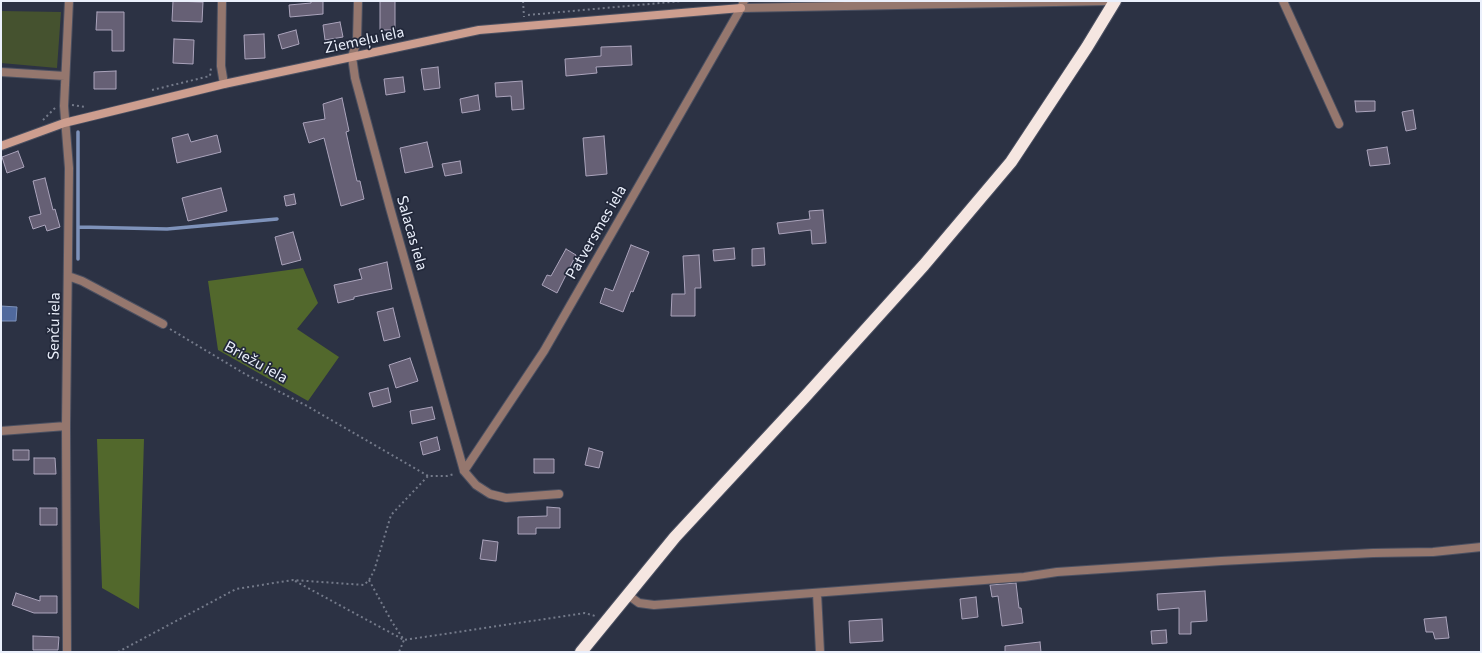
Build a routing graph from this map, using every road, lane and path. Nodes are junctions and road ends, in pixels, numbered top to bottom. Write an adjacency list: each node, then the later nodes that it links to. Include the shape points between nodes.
1 (69, 1): 15 (street, Senču iela)
2 (222, 1): 16 (street, via 221,66)
3 (358, 1): 12 (street, Salacas iela, via 357,40)
4 (523, 1): 9 (path)
5 (1107, 1): 8 (street)
6 (1115, 1): 34 (highway, via 1011,162 924,265 675,537)
7 (1283, 1): 21 (street)
8 (742, 5): 9 (street, Ziemeļu iela); 27 (street, Patversmes iela, via 544,351)
9 (526, 26): 12 (street, Ziemeļu iela, via 479,30)
10 (347, 41): 11 (path, via 340,49)
11 (332, 51)
12 (352, 56): 16 (street, Ziemeļu iela); 27 (street, Salacas iela, via 355,78)
13 (211, 68): 17 (path, via 210,76)
14 (1, 72): 15 (street)
15 (65, 76): 20 (street, Senču iela)
16 (224, 84): 20 (street, Ziemeļu iela)
17 (151, 91)
18 (71, 105): 19 (path)
19 (92, 105)
20 (64, 123): 22 (street, Ziemeļu iela); 23 (street, Senču iela, via 69,168)
21 (1339, 124)
22 (1, 146)
23 (68, 276): 24 (street); 25 (street, Senču iela)
24 (163, 324): 28 (path, Briežu iela, via 245,374 307,406)
25 (66, 426): 26 (street); 37 (street, Senču iela)
26 (1, 431)
27 (464, 471): 28 (path, via 447,476); 29 (street, via 476,485 490,494 506,498)
28 (428, 476): 32 (path, via 391,515)
29 (559, 494)
30 (1481, 547): 33 (street, via 1432,552 1213,561)
31 (294, 580): 32 (path, via 364,585); 36 (path); 38 (path, via 236,589)
32 (369, 580): 36 (path)
33 (817, 593): 34 (street, via 654,605 639,603); 41 (street)
34 (628, 595): 35 (highway)
35 (604, 622): 36 (path, via 585,613); 40 (highway)
36 (404, 640): 39 (path)
37 (67, 652)
38 (118, 652)
39 (399, 652)
40 (582, 652)
41 (820, 652)

